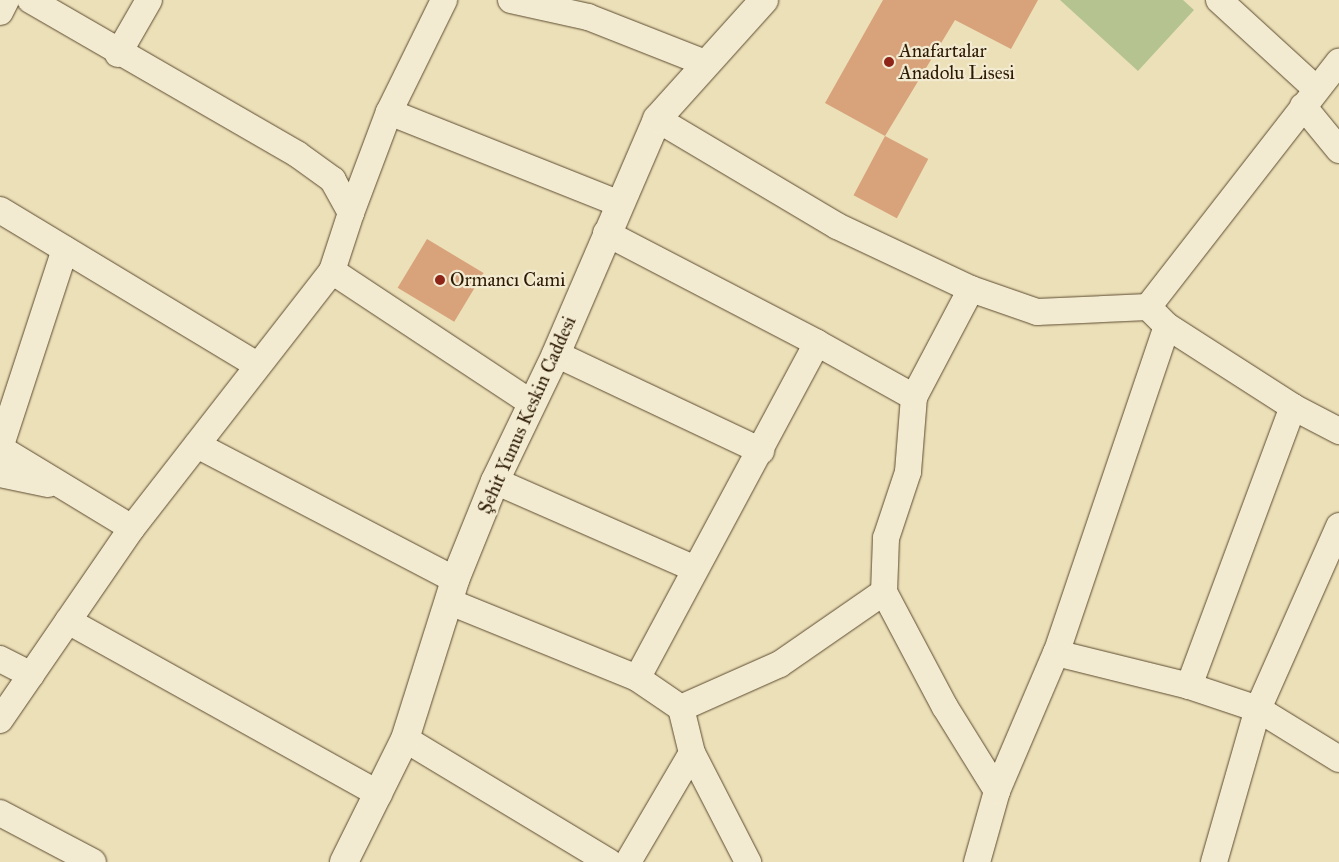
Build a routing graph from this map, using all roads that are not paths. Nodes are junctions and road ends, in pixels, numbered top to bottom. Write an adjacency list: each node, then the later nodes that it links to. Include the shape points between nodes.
1 (6, 0): 9 (street)
2 (30, 0): 10 (street)
3 (149, 0): 10 (street)
4 (444, 0): 14 (street)
5 (512, 0): 8 (street)
6 (764, 0): 12 (street, Şehit Yunus Keskin Caddesi)
7 (1220, 0): 13 (street)
8 (591, 8): 12 (street)
9 (0, 12)
10 (118, 54): 19 (street, via 298,154 333,180)
11 (1339, 62): 13 (street)
12 (705, 63): 15 (street, Şehit Yunus Keskin Caddesi)
13 (1310, 97): 16 (street); 24 (street)
14 (389, 112): 17 (street); 19 (street)
15 (657, 119): 17 (street, Şehit Yunus Keskin Caddesi); 23 (street, via 836,226)
16 (1339, 150)
17 (618, 203): 20 (street, Şehit Yunus Keskin Caddesi)
18 (0, 210): 21 (street)
19 (351, 214): 22 (street)
20 (606, 233): 26 (street); 27 (street, Şehit Yunus Keskin Caddesi)
21 (65, 249): 28 (street); 34 (street)
22 (332, 271): 28 (street); 30 (street)
23 (970, 289): 24 (street, via 1037,312); 29 (street)
24 (1148, 307): 25 (street)
25 (1167, 326): 31 (street); 45 (street)
26 (816, 343): 29 (street); 35 (street)
27 (556, 354): 30 (street, Şehit Yunus Keskin Caddesi); 35 (street)
28 (257, 366): 33 (street)
29 (914, 397): 43 (street, via 908,472 886,538)
30 (530, 402): 37 (street, Şehit Yunus Keskin Caddesi)
31 (1293, 407): 32 (street); 49 (street)
32 (1339, 431)
33 (197, 445): 40 (street); 42 (street)
34 (0, 448): 38 (street)
35 (761, 451): 41 (street)
36 (0, 474): 38 (street)
37 (495, 481): 41 (street); 42 (street, Şehit Yunus Keskin Caddesi)
38 (68, 489): 40 (street)
39 (1339, 526): 51 (street)
40 (132, 528): 44 (street)
41 (693, 568): 48 (street)
42 (453, 591): 48 (street); 53 (street, Şehit Yunus Keskin Caddesi)
43 (884, 592): 50 (street, via 780,664); 56 (street, via 945,707)
44 (68, 621): 47 (street); 57 (street)
45 (1056, 653): 49 (street); 56 (street)
46 (0, 659): 47 (street)
47 (31, 675): 52 (street)
48 (637, 678): 50 (street)
49 (1189, 686): 51 (street)
50 (681, 708): 54 (street)
51 (1258, 709): 55 (street); 65 (street)
52 (0, 720)
53 (406, 738): 57 (street, Şehit Yunus Keskin Caddesi); 61 (street)
54 (692, 753): 62 (street); 63 (street)
55 (1339, 759)
56 (998, 791): 64 (street)
57 (379, 794): 60 (street, Şehit Yunus Keskin Caddesi)
58 (0, 813): 59 (street)
59 (93, 862)
60 (344, 862)
61 (609, 862)
62 (628, 862)
63 (748, 862)
64 (977, 862)
65 (1214, 862)

